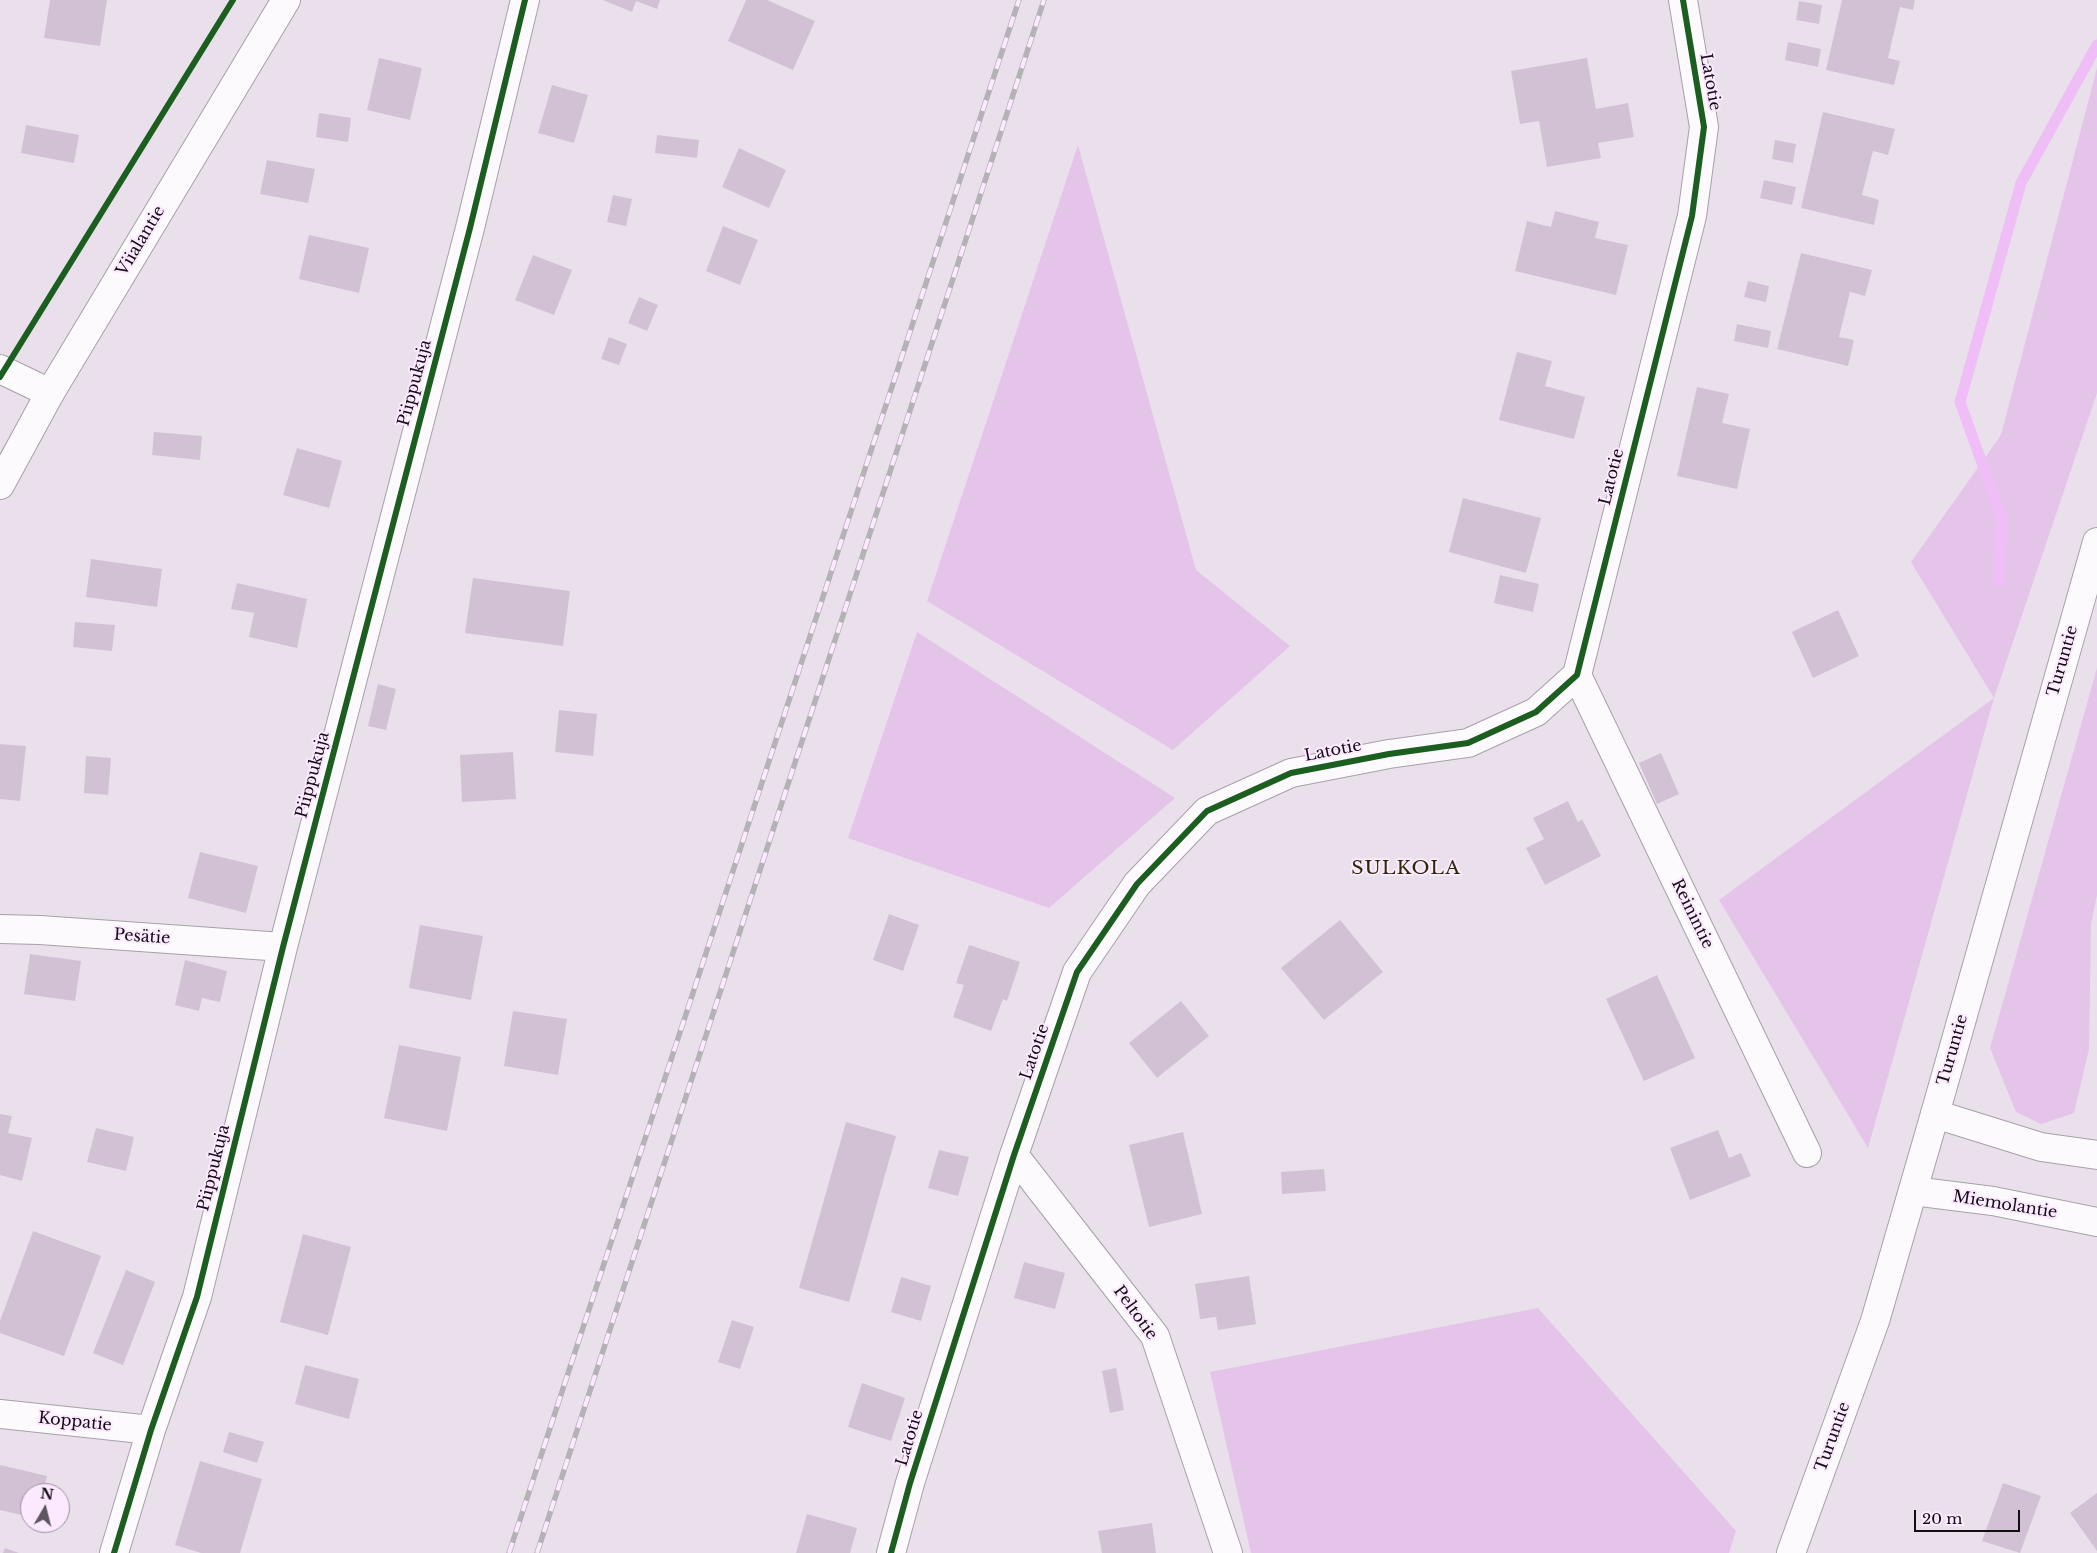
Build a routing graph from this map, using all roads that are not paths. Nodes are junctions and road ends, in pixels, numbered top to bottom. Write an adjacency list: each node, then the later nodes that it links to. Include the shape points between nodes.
1 (286, 0): 5 (street, Viialantie)
2 (525, 0): 10 (street, Piippukuja, via 470,228)
3 (1683, 0): 8 (street, Latotie, via 1704,127 1698,180 1692,216)
4 (0, 369): 5 (street)
5 (50, 392): 6 (street, Viialantie)
6 (0, 485)
7 (2097, 542): 11 (street, Turuntie)
8 (1577, 675): 12 (street, Reinintie); 13 (street, Latotie, via 1536,712 1468,743 1290,773 1207,811 1137,884 1077,972)
9 (0, 929): 10 (street, Pesätie)
10 (283, 947): 18 (street, Piippukuja, via 197,1297)
11 (1935, 1114): 14 (street, via 2042,1147); 15 (street, Turuntie)
12 (1808, 1153)
13 (1014, 1155): 20 (street, Latotie, via 910,1483); 21 (street, Peltotie, via 1155,1336)
14 (2097, 1155)
15 (1913, 1191): 16 (street, Miemolantie, via 1993,1201); 22 (street, Turuntie, via 1875,1321)
16 (2097, 1222)
17 (0, 1414): 18 (street, Koppatie)
18 (151, 1430): 19 (street, Piippukuja)
19 (114, 1553)
20 (891, 1553)
21 (1228, 1553)
22 (1791, 1553)

